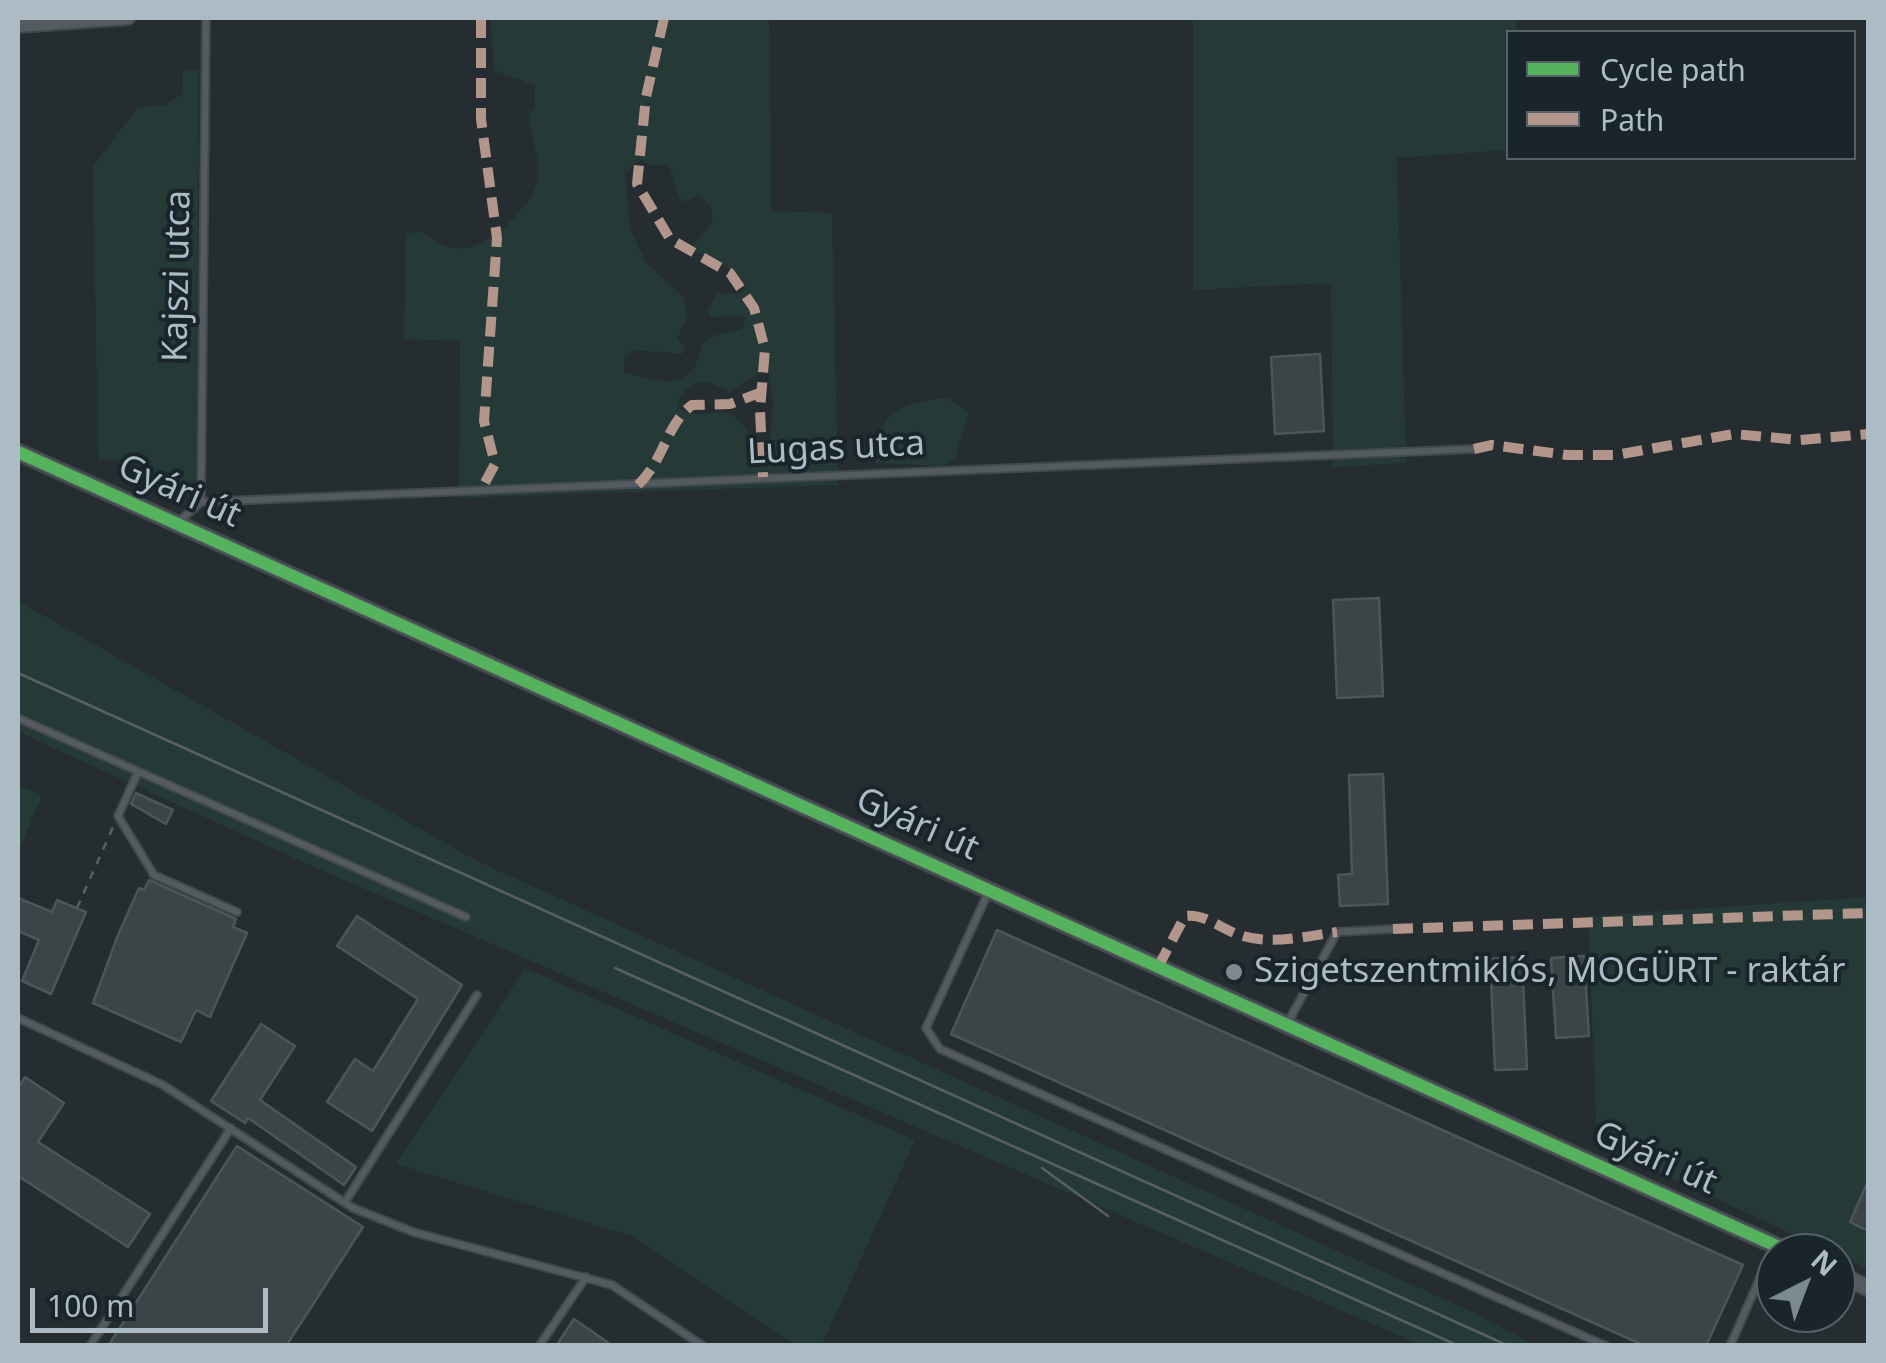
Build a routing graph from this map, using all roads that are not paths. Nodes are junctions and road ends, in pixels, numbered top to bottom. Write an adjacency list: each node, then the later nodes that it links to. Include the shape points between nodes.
1 (128, 18): 3 (street)
2 (206, 18): 6 (lane, Kajszi utca)
3 (18, 26)
4 (1474, 449): 6 (lane, Lugas utca)
5 (18, 452): 7 (street, Gyári út)
6 (200, 502): 7 (lane)
7 (176, 524): 10 (street, Gyári út)
8 (18, 718): 9 (lane)
9 (138, 772): 11 (lane, via 118,816 154,875); 12 (lane)
10 (989, 891): 16 (street, Gyári út); 25 (lane, via 926,1028 940,1049)
11 (236, 912)
12 (466, 918)
13 (1393, 929): 16 (lane, via 1337,932)
14 (477, 995): 18 (lane)
15 (18, 1018): 17 (lane, via 163,1086)
16 (1287, 1026): 19 (street, Gyári út)
17 (231, 1128): 18 (lane); 22 (lane)
18 (345, 1202): 20 (lane, via 413,1232)
19 (1756, 1236)
20 (586, 1277): 23 (lane); 24 (lane, via 612,1286)
21 (1756, 1288): 26 (lane)
22 (90, 1346)
23 (539, 1346)
24 (703, 1346)
25 (1606, 1346)
26 (1730, 1346)

